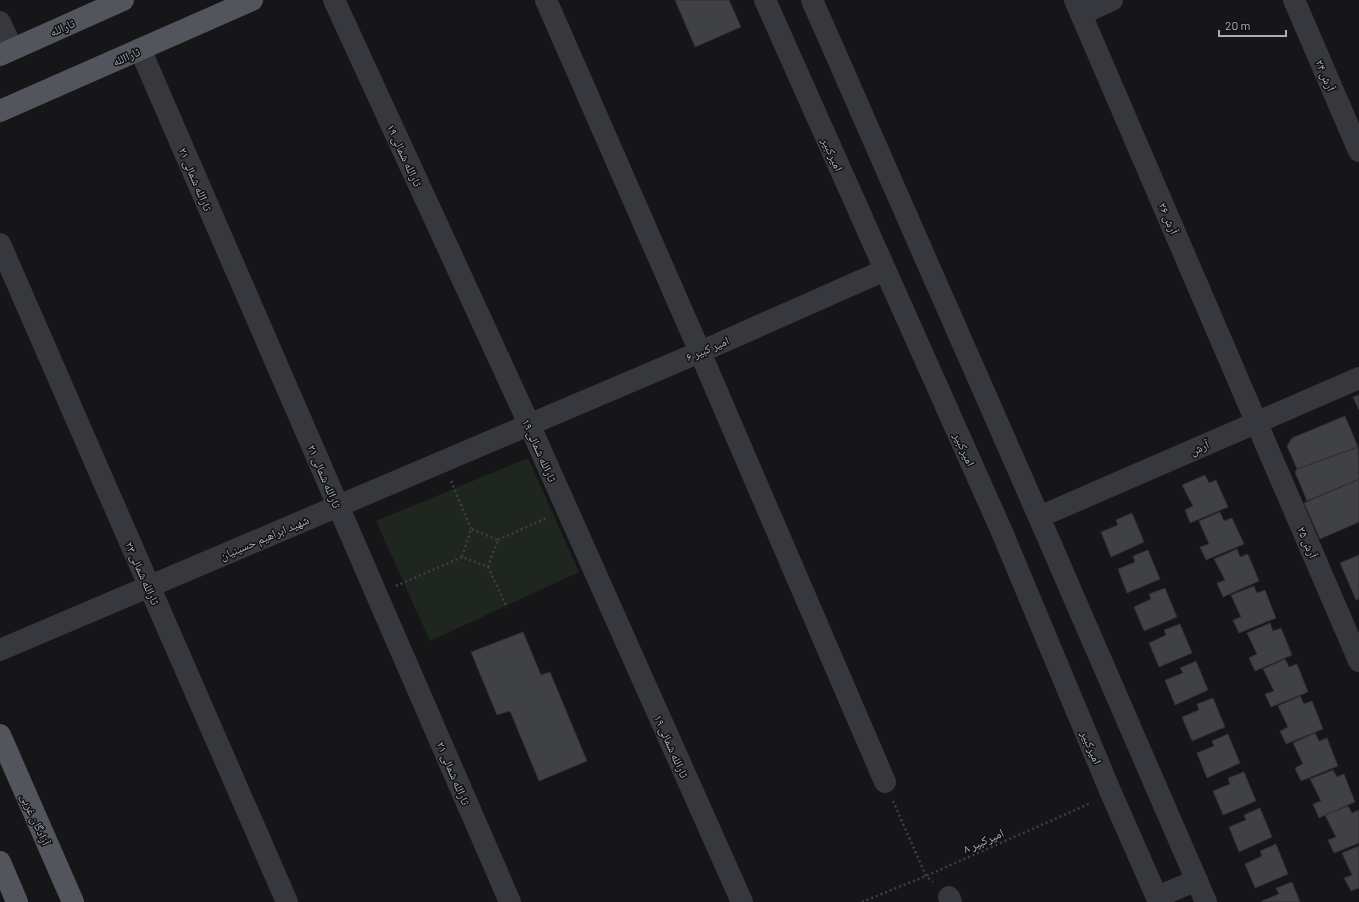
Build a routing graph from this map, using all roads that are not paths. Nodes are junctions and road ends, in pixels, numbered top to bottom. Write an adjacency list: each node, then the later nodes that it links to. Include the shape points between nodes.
1 (123, 0): 12 (main road, ثارالله)
2 (252, 0): 11 (main road, ثاراالله)
3 (334, 0): 20 (street, ثارالله شمالی ۱۹)
4 (546, 0): 17 (street)
5 (765, 0): 16 (street, امیرکبیر)
6 (812, 0): 22 (street)
7 (1112, 0): 9 (street)
8 (1294, 0): 14 (street, آرش ۲۴)
9 (1078, 7): 19 (street, آرش ۲۶)
10 (0, 22): 12 (street)
11 (140, 49): 13 (main road, ثاراالله); 21 (street, ثارالله شمالی ۲۱)
12 (6, 52)
13 (0, 111)
14 (1359, 151)
15 (0, 244): 23 (street, ثارالله شمالی ۲۳)
16 (885, 270): 17 (street, امیر کبیر ۶); 30 (street, امیرکبیر, via 1002,532)
17 (700, 352): 20 (street, امیر کبیر ۶); 27 (street)
18 (1359, 378): 19 (street, آرش)
19 (1256, 423): 22 (street, آرش); 25 (street, آرش ۲۵)
20 (529, 424): 21 (street, شهید ابراهیم حسینیان); 35 (street, ثارالله شمالی ۱۹)
21 (338, 506): 23 (street, شهید ابراهیم حسینیان); 34 (street, ثارالله شمالی ۲۱)
22 (1039, 517): 29 (street)
23 (149, 586): 24 (street, شهید ابراهیم حسینیان); 33 (street, ثارالله شمالی ۲۳)
24 (0, 650)
25 (1359, 661)
26 (0, 735): 32 (main road, آزادگان غربی)
27 (886, 782)
28 (0, 862): 31 (main road)
29 (1197, 880): 30 (street); 36 (street)
30 (1158, 899)
31 (17, 902)
32 (73, 902)
33 (287, 902)
34 (510, 902)
35 (742, 902)
36 (1206, 902)

